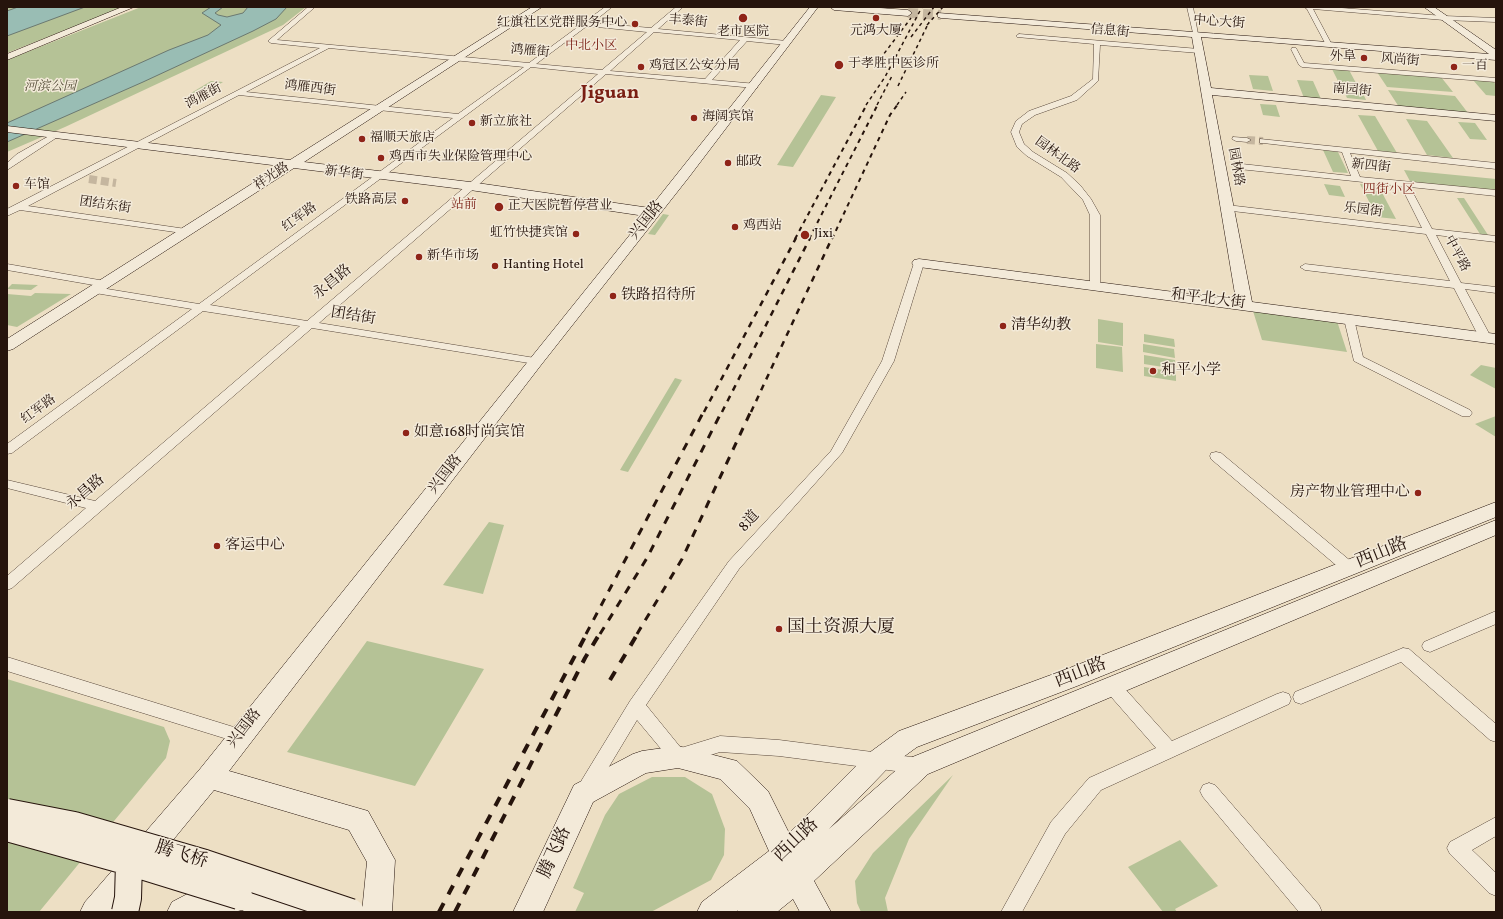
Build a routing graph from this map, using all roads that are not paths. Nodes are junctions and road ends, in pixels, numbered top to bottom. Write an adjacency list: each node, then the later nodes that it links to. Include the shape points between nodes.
1 (130, 7): 27 (main road)
2 (312, 7): 24 (street, 鸿雁街, via 271,41)
3 (538, 7): 28 (main road, 祥光路)
4 (609, 7): 15 (street, 红军路)
5 (680, 7): 16 (street, 永昌路)
6 (814, 7): 20 (main road)
7 (834, 7): 8 (main road, via 908,12)
8 (864, 7)
9 (1190, 7): 17 (street)
10 (1309, 7): 13 (street); 22 (street)
11 (1428, 7): 13 (main road)
12 (941, 14): 17 (main road, 中心大街)
13 (1444, 18): 14 (street); 26 (main road)
14 (1496, 20)
15 (586, 24): 16 (street, 丰泰街); 29 (street, 红军路)
16 (652, 30): 19 (street, 丰泰街); 30 (street, 永昌路)
17 (1196, 34): 23 (main road, 中心大街); 25 (main road, 园林路); 26 (main road, 中心大街)
18 (1019, 36): 21 (street, 信息街)
19 (745, 39): 20 (street, 丰泰街); 32 (street)
20 (787, 43): 33 (main road)
21 (1097, 43): 25 (street, 信息街); 71 (street, 园林北路, via 1096,80 1074,98 1032,114 1019,123 1015,132 1020,145 1064,175 1087,199 1095,215)
22 (1328, 43): 23 (main road, 中心大街); 26 (main road, 中心大街, via 1461,47)
23 (1292, 44): 31 (street, 风尚街, via 1302,65)
24 (328, 46): 28 (street, 鸿雁街); 35 (street, 鸿雁街)
25 (1199, 52): 34 (main road, 园林路)
26 (1494, 52)
27 (7, 56)
28 (459, 57): 29 (street, 鸿雁街); 36 (main road, 祥光路)
29 (532, 64): 30 (street, 鸿雁街); 37 (street, 红军路)
30 (604, 71): 32 (street, 鸿雁街); 58 (street, 永昌路)
31 (1496, 80)
32 (707, 81): 33 (street, 鸿雁街)
33 (754, 86): 63 (main road, 兴国路)
34 (1206, 91): 38 (main road, 南园街); 61 (main road, 园林路)
35 (238, 93): 36 (street, 鸿雁西街); 45 (street, 鸿雁街)
36 (379, 108): 37 (street, 鸿雁西街); 49 (main road, 祥光路)
37 (460, 117): 54 (street, 红军路)
38 (1496, 118)
39 (7, 129): 41 (main road)
40 (7, 133): 41 (main road)
41 (44, 135): 45 (main road, 新华街); 48 (street)
42 (1236, 139): 43 (street)
43 (1247, 140)
44 (1263, 141): 46 (street)
45 (136, 146): 49 (main road, 新华街); 53 (street, 鸿雁街)
46 (1345, 150): 50 (street); 56 (street)
47 (7, 158): 48 (street)
48 (18, 158): 51 (street)
49 (290, 166): 54 (main road, 新华街); 64 (main road, 祥光路)
50 (1496, 166)
51 (7, 167)
52 (1242, 167): 56 (street, 新四街)
53 (78, 177): 55 (street); 60 (street, 鸿雁街)
54 (379, 177): 58 (main road, 新华街); 75 (street, 红军路)
55 (88, 179)
56 (1357, 179): 57 (street, 新四街)
57 (1404, 184): 59 (street, 新四街); 65 (street, 中平路)
58 (468, 188): 63 (main road, 新华街); 77 (street, 永昌路)
59 (1496, 193)
60 (20, 207): 62 (street, 鸿雁街); 64 (street, 团结东街)
61 (1227, 208): 65 (street, 乐园街); 74 (main road, 园林路)
62 (8, 213)
63 (652, 214): 80 (main road, 兴国路)
64 (186, 232): 72 (main road, 祥光路)
65 (1429, 232): 66 (street, 乐园街); 70 (street, 中平路)
66 (1496, 239)
67 (919, 263): 71 (main road, 和平北大街); 94 (street, 8道, via 888,361 836,453 734,565)
68 (7, 267): 72 (street, 团结街)
69 (1305, 267): 70 (street)
70 (1457, 285): 73 (street); 78 (street, 中平路)
71 (1095, 286): 74 (main road, 和平北大街)
72 (100, 287): 75 (street, 团结街); 79 (main road, 祥光路)
73 (1496, 290)
74 (1245, 305): 76 (main road, 和平北大街)
75 (200, 308): 77 (street, 团结街); 82 (street, 红军路)
76 (1349, 319): 78 (main road, 和平北大街); 81 (street, via 1358,358)
77 (307, 325): 80 (street, 团结街); 85 (street, 永昌路)
78 (1490, 338)
79 (7, 346)
80 (535, 361): 96 (main road, 兴国路)
81 (1466, 413)
82 (7, 450)
83 (1216, 456): 88 (street)
84 (7, 484): 85 (street)
85 (96, 506): 89 (street, 永昌路)
86 (1496, 509): 88 (main road, 西山路)
87 (1496, 527): 93 (main road, 西山路)
88 (1348, 567): 99 (main road, 西山路, via 1068,679 908,739)
89 (7, 584)
90 (1496, 617): 91 (street)
91 (1430, 646)
92 (7, 664): 96 (street)
93 (1112, 686): 97 (street); 100 (main road, 西山路)
94 (636, 706): 98 (street); 103 (street, 8道)
95 (1496, 735): 97 (street, via 1403,654)
96 (240, 736): 101 (main road, 兴国路)
97 (1169, 750): 122 (street, via 1095,784 1086,793 1058,828)
98 (678, 757): 99 (street, via 720,744 779,748); 103 (main road, via 642,762); 108 (main road, via 728,769 759,800)
99 (878, 761): 100 (street); 108 (main road, 西山路)
100 (919, 766): 108 (main road, 西山路)
101 (208, 777): 112 (main road, 兴国路); 117 (main road, via 358,820 381,860)
102 (1209, 791): 123 (street)
103 (583, 794): 118 (main road, 腾飞路)
104 (7, 812): 107 (main road, 腾飞桥, bridge, via 74,824)
105 (1496, 826): 109 (street, via 1457,848)
106 (7, 828): 107 (main road, 腾飞桥, bridge)
107 (127, 851): 110 (main road, 腾飞桥, bridge, via 205,863); 111 (main road, 腾飞桥, bridge); 113 (main road, bridge, via 128,898)
108 (790, 867): 119 (main road, 西山路); 120 (main road, 西山路, via 772,898); 121 (main road)
109 (1496, 886)
110 (280, 888): 111 (main road); 116 (main road, 腾飞桥, bridge)
111 (239, 896): 114 (main road, via 191,907); 115 (main road, 腾飞桥)
112 (95, 912)
113 (125, 912)
114 (182, 912)
115 (297, 912)
116 (351, 912)
117 (377, 912)
118 (528, 912)
119 (712, 912)
120 (752, 912)
121 (816, 912)
122 (1011, 912)
123 (1312, 912)

